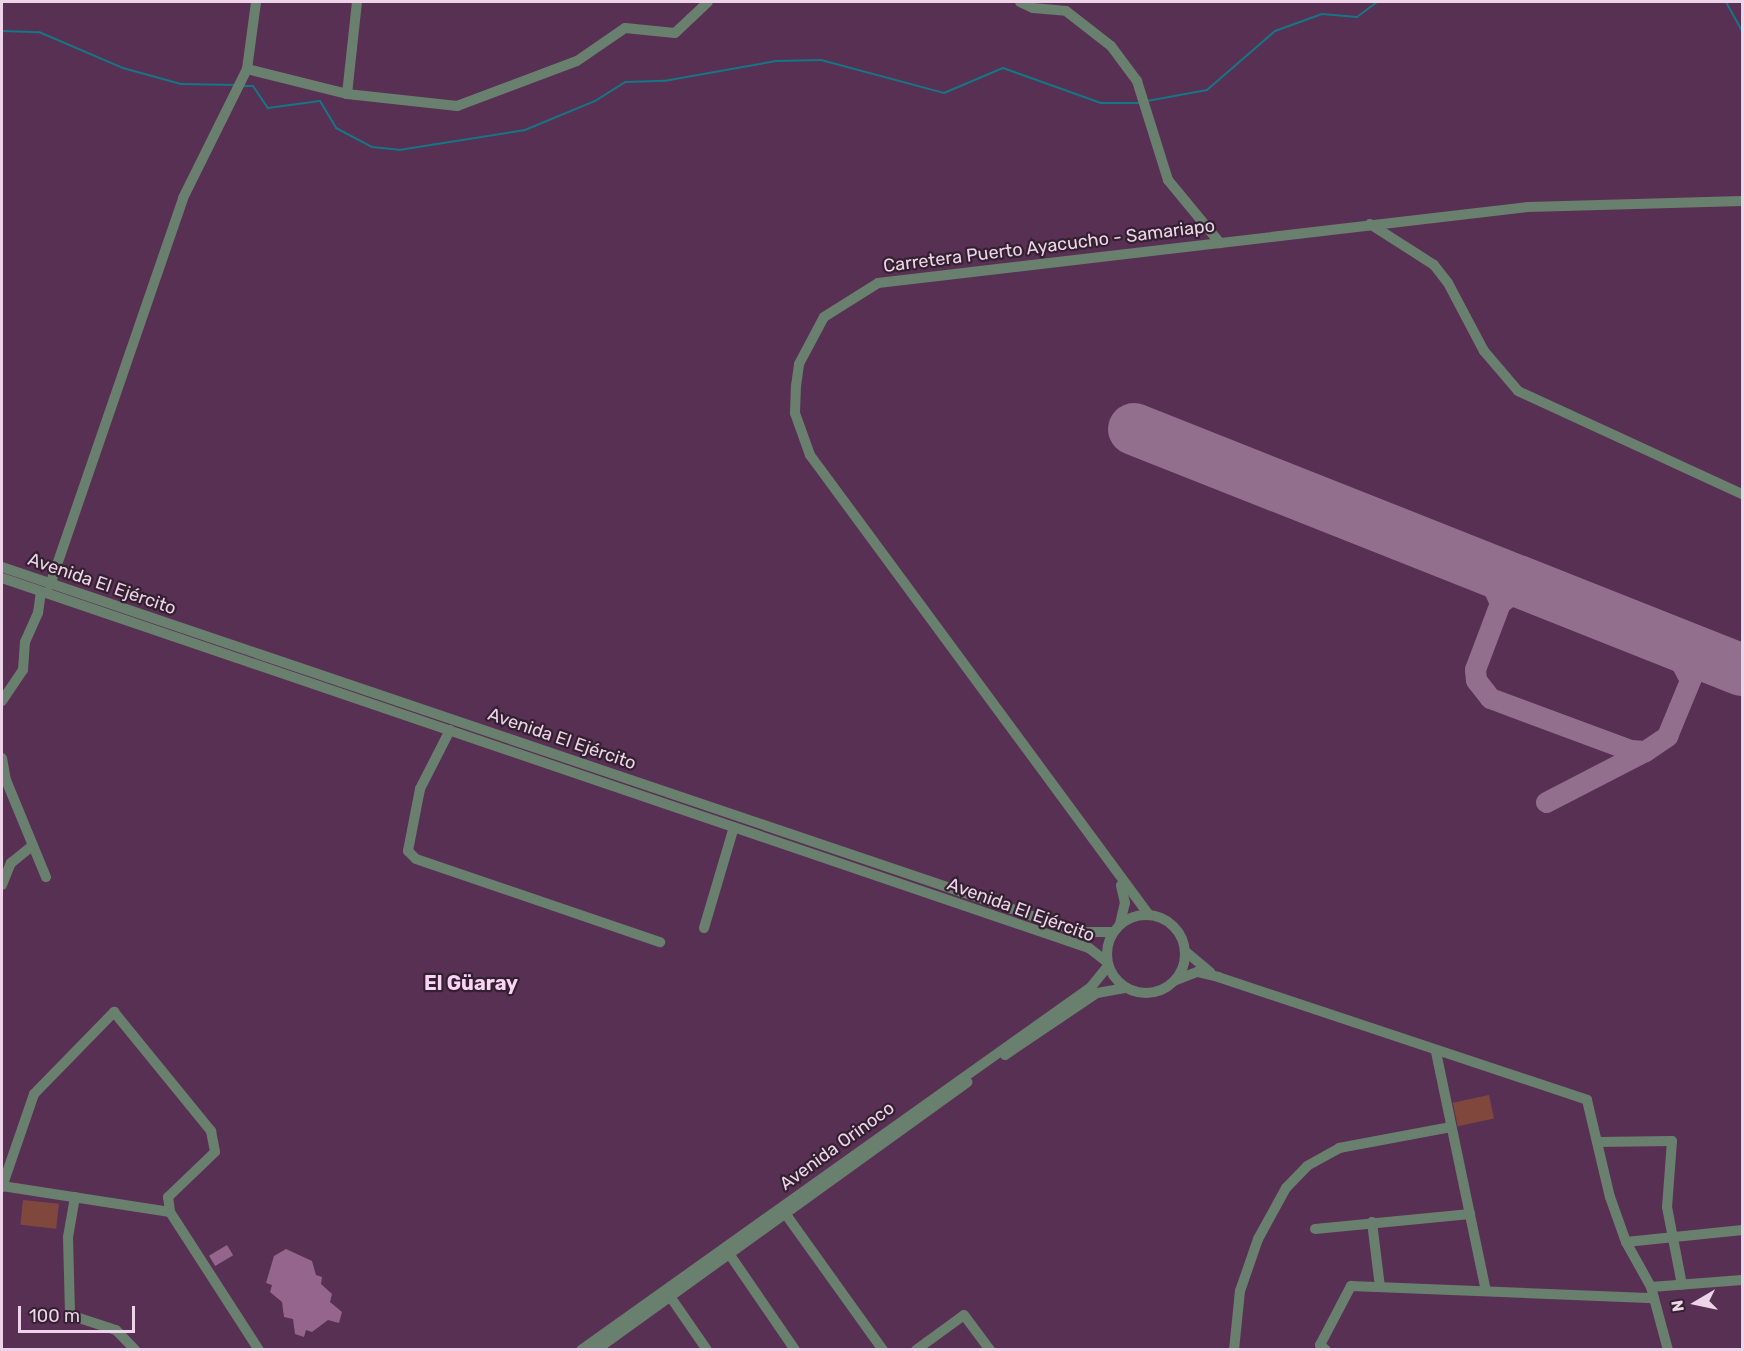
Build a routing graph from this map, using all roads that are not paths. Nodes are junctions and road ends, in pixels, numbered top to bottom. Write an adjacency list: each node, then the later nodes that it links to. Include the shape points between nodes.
1 (256, 2): 5 (street)
2 (357, 2): 6 (street)
3 (708, 2): 6 (street, via 675,33 625,28 577,61 457,106)
4 (1020, 2): 9 (street, via 1034,8 1066,11 1111,46 1137,81 1168,180)
5 (248, 69): 6 (street); 13 (street, via 183,198)
6 (347, 94)
7 (1743, 201): 8 (street, Carretera Puerto Ayacucho - Samariapo, via 1528,207)
8 (1370, 224): 9 (street, Carretera Puerto Ayacucho - Samariapo); 10 (street, via 1434,265 1484,351 1518,391)
9 (1220, 243): 20 (street, Carretera Puerto Ayacucho - Samariapo, via 878,283 824,317 799,364 795,413 810,455)
10 (1743, 494)
11 (2, 567): 13 (street, Avenida El Ejército)
12 (2, 578): 13 (street, Avenida El Ejército)
13 (45, 588): 14 (street, via 25,642 23,670); 15 (street, Avenida El Ejército); 24 (street, Avenida El Ejército, via 1080,932)
14 (2, 701)
15 (450, 730): 17 (street, Avenida El Ejército); 25 (street, via 420,789 408,851 416,859)
16 (2, 758): 18 (street)
17 (734, 827): 23 (street); 27 (street, Avenida El Ejército, via 1089,948)
18 (33, 845): 19 (street); 21 (street, via 11,863)
19 (46, 877)
20 (1119, 879): 22 (street, Carretera Puerto Ayacucho - Samariapo); 24 (street, Carretera Puerto Ayacucho - Samariapo, via 1125,903)
21 (2, 885)
22 (1149, 915): 24 (street); 26 (street, via 1173,926)
23 (704, 928)
24 (1117, 928): 27 (street)
25 (660, 942)
26 (1185, 951): 28 (street); 29 (street)
27 (1108, 964): 30 (street); 49 (street, Avenida Orinoco, via 1091,987)
28 (1218, 977): 29 (street, via 1197,972); 31 (street)
29 (1176, 980): 30 (street, via 1157,992)
30 (1125, 988): 38 (street, Avenida Orinoco, via 1097,993)
31 (1436, 1052): 32 (street); 33 (street, via 1579,1096 1592,1106)
32 (1451, 1127): 37 (street); 60 (street, via 1339,1148 1300,1173 1286,1188 1258,1239 1240,1290)
33 (1598, 1142): 42 (street, via 1672,1141 1667,1185); 43 (street)
34 (2, 1186): 35 (street); 36 (street, via 34,1094 114,1012 211,1131 215,1152 168,1197)
35 (75, 1197): 36 (street); 51 (street, via 68,1237 70,1315 116,1330)
36 (170, 1212): 52 (street)
37 (1470, 1214): 39 (street); 48 (street)
38 (787, 1216): 44 (street, Avenida Orinoco); 57 (street)
39 (1372, 1222): 40 (street); 47 (street)
40 (1315, 1229)
41 (1743, 1230): 42 (street)
42 (1670, 1240): 43 (street); 46 (street)
43 (1626, 1242): 50 (street)
44 (730, 1255): 49 (street, Avenida Orinoco); 56 (street)
45 (1743, 1280): 46 (street)
46 (1682, 1285): 50 (street)
47 (1380, 1287): 48 (street); 61 (street, via 1351,1286 1320,1345)
48 (1486, 1291): 50 (street)
49 (667, 1292): 53 (street, Avenida Orinoco); 54 (street, Avenida Orinoco); 55 (street)
50 (1652, 1292): 62 (street)
51 (135, 1350)
52 (259, 1350)
53 (581, 1350)
54 (596, 1350)
55 (707, 1350)
56 (795, 1350)
57 (883, 1350)
58 (916, 1350): 59 (street, via 964,1315)
59 (990, 1350)
60 (1234, 1350)
61 (1326, 1350)
62 (1668, 1350)

